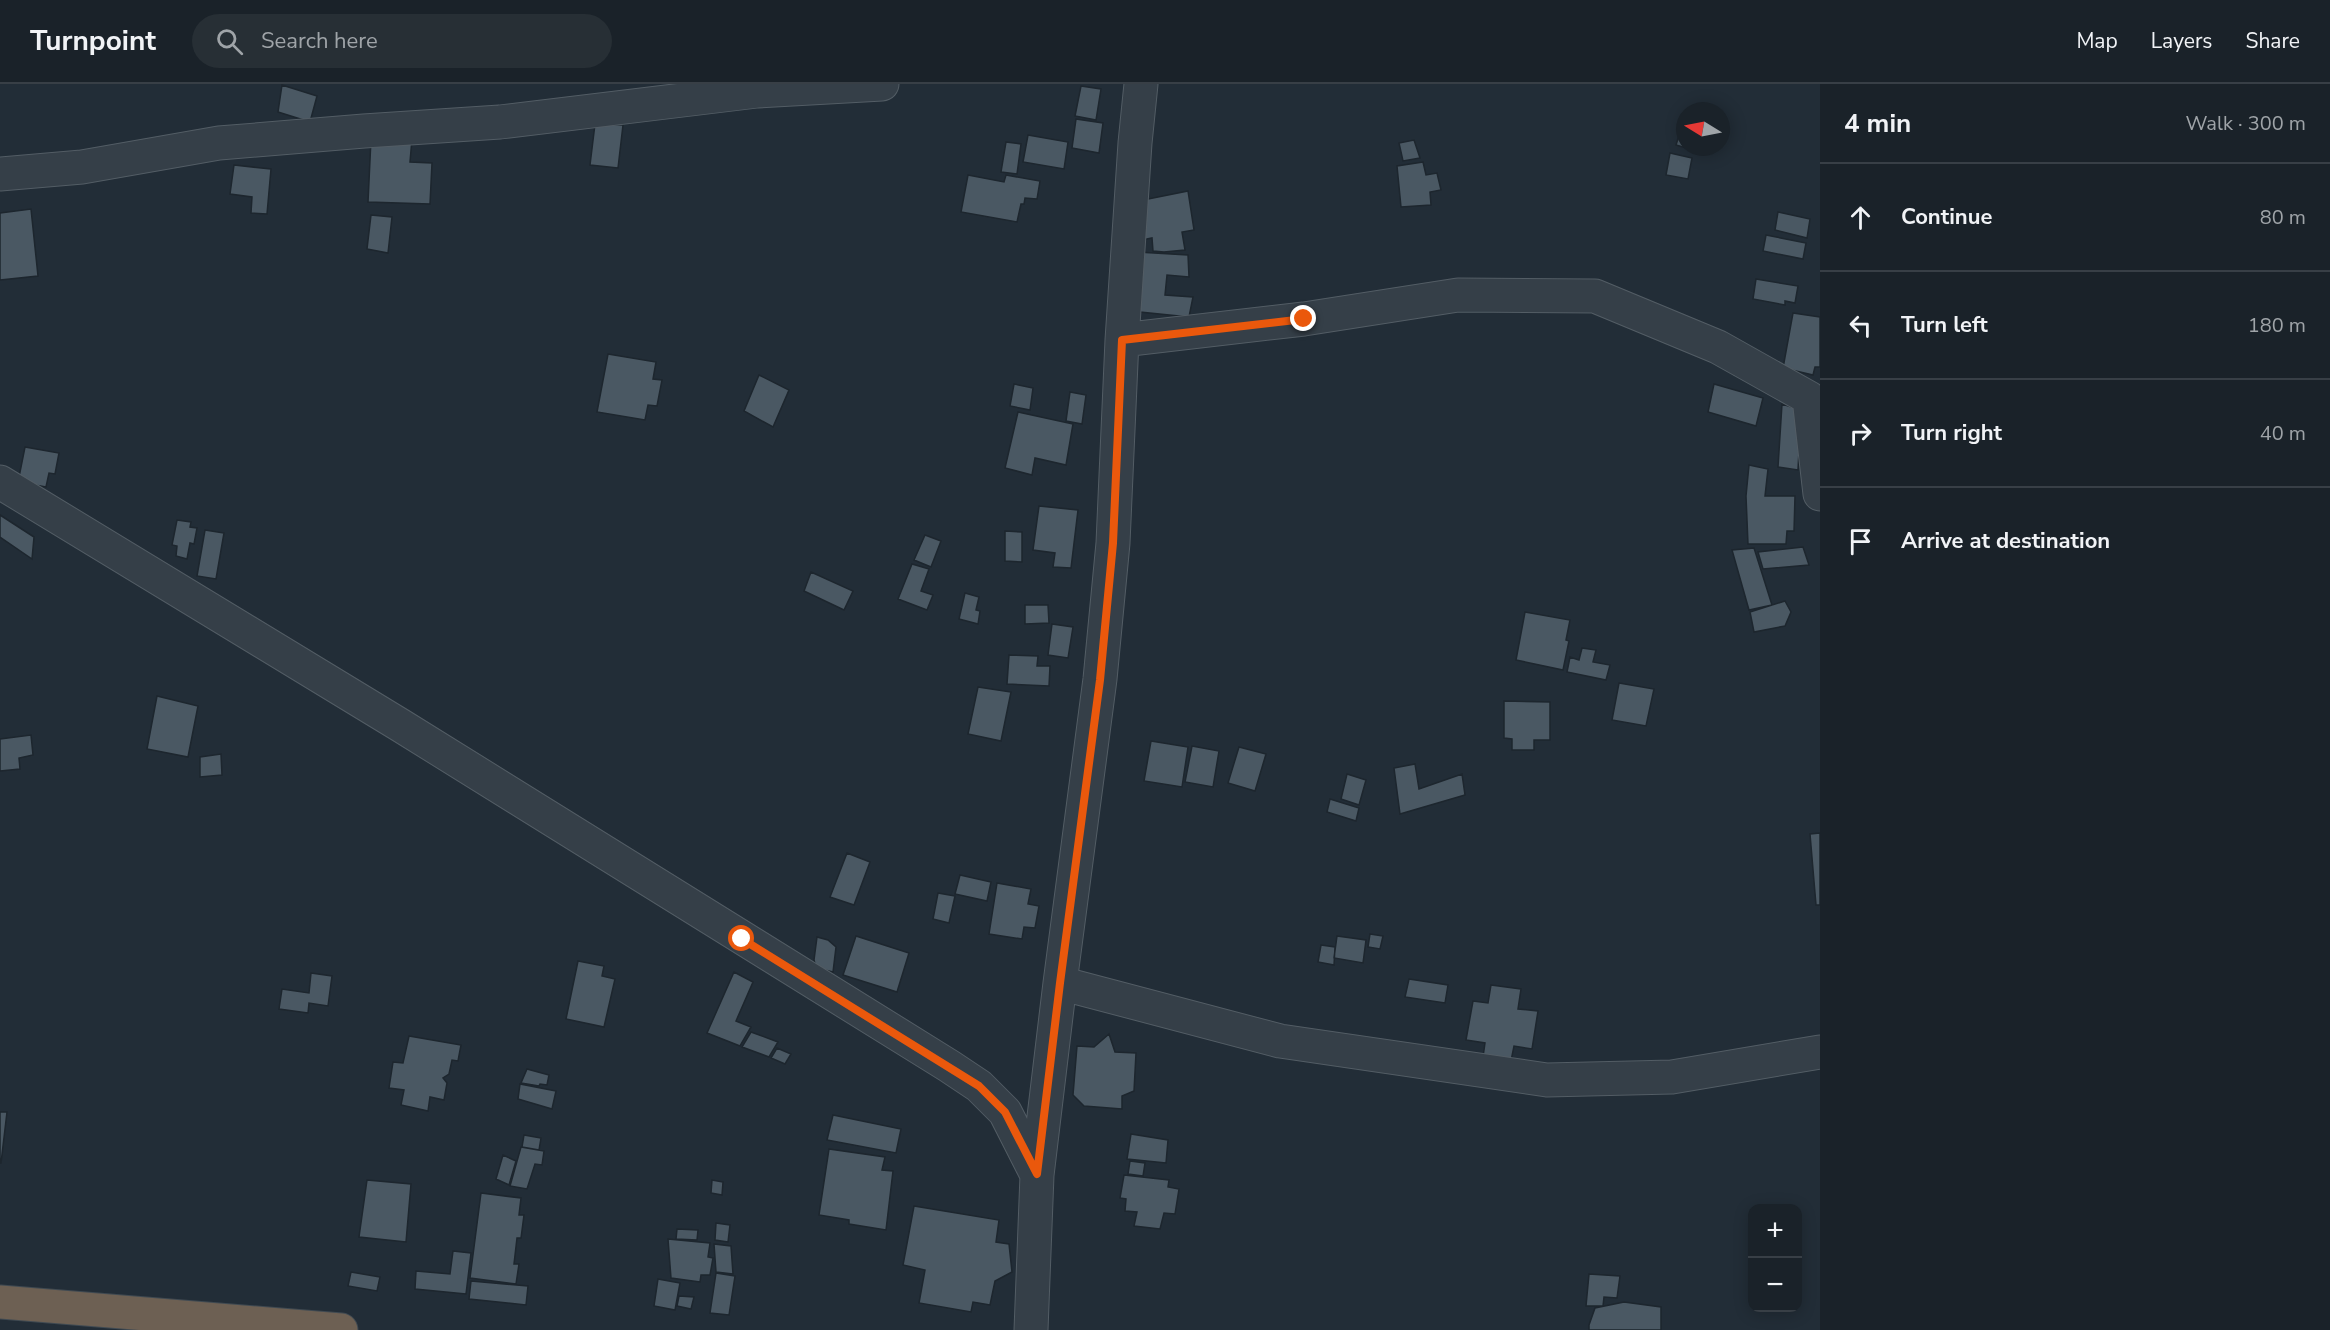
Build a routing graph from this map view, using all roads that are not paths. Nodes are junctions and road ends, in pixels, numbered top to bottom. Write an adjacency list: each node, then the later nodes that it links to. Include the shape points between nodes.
1 (882, 84): 3 (street, via 757,91 500,122 219,144 82,167)
2 (1141, 84): 4 (street)
3 (0, 174)
4 (1122, 340): 6 (street, via 1304,319 1458,295 1595,296 1718,347 1809,398); 7 (street, via 1110,577)
5 (0, 482): 9 (street, via 957,1071 1005,1112)
6 (1820, 494)
7 (1060, 983): 8 (street, via 1280,1041 1547,1080 1672,1077); 9 (street)
8 (1820, 1052)
9 (1037, 1174): 12 (street)
10 (0, 1302): 11 (highway)
11 (341, 1330)
12 (1030, 1330)

